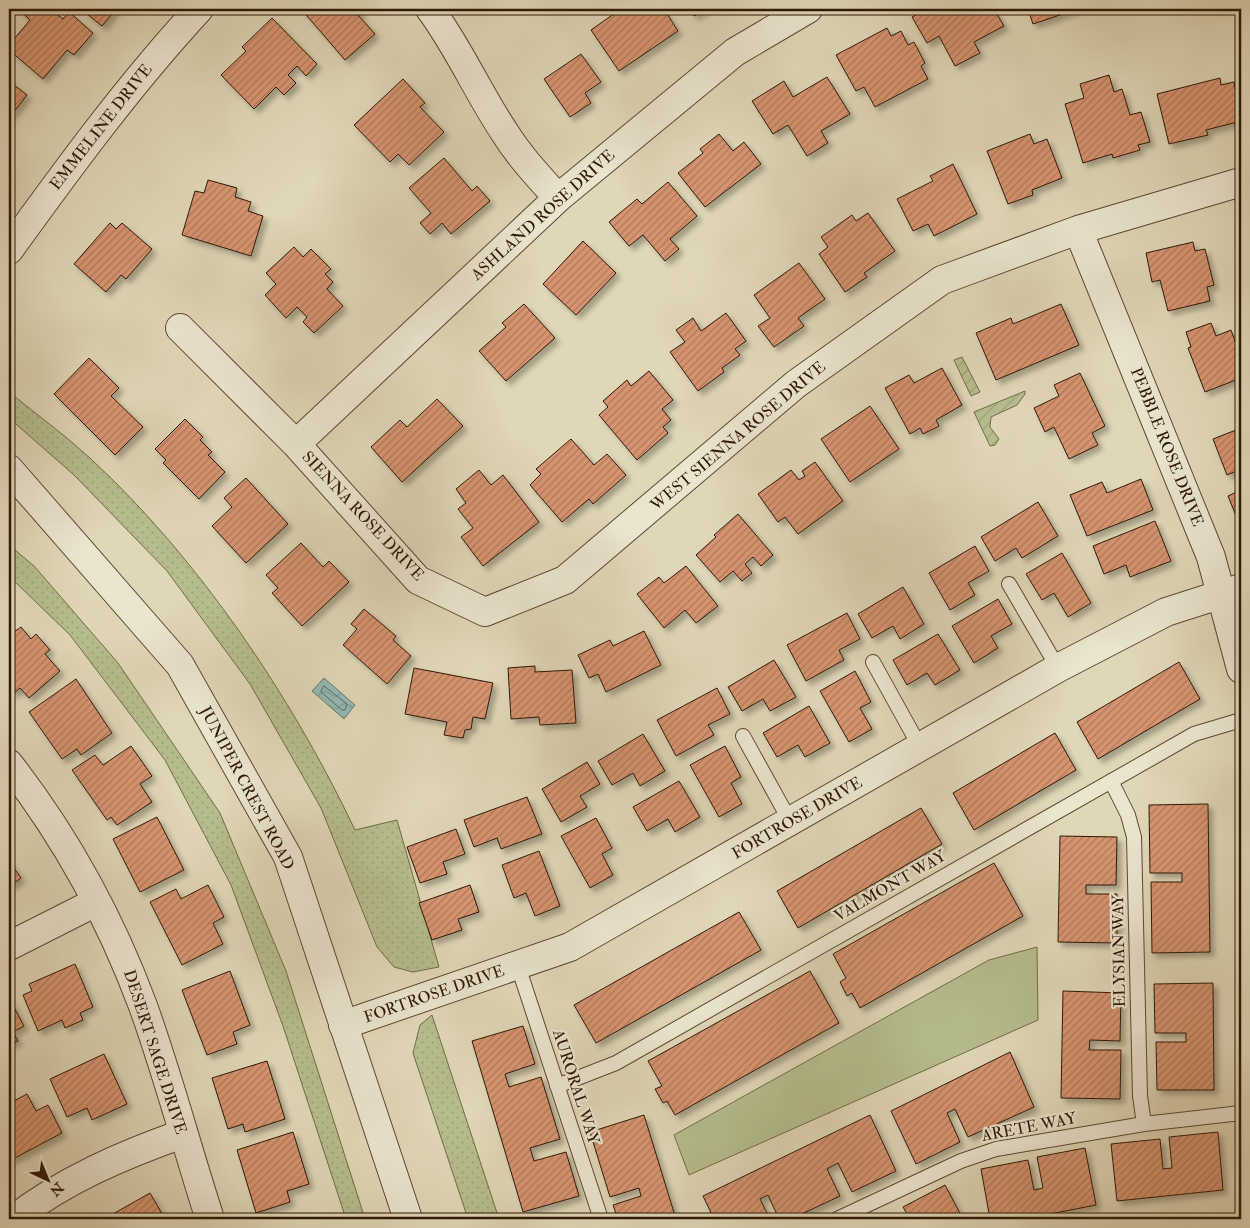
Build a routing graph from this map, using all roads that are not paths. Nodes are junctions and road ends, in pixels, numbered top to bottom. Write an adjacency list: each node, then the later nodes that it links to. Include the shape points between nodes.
1 (199, 9): 7 (street, EMMELINE DRIVE, via 157,54 93,134)
2 (430, 9): 5 (street, via 456,46 504,133)
3 (808, 9): 5 (street, ASHLAND ROSE DRIVE, via 735,52)
4 (1241, 182): 6 (street, WEST SIENNA ROSE DRIVE)
5 (558, 198): 9 (street, ASHLAND ROSE DRIVE)
6 (1078, 230): 12 (street, PEBBLE ROSE DRIVE, via 1211,557); 13 (street, WEST SIENNA ROSE DRIVE, via 942,280 796,384 565,580)
7 (9, 250)
8 (180, 328): 9 (street, SIENNA ROSE DRIVE)
9 (296, 444): 13 (street, SIENNA ROSE DRIVE, via 418,580)
10 (9, 469): 26 (street, JUNIPER CREST ROAD, via 180,665 288,857)
11 (1009, 584): 15 (lane)
12 (1231, 591): 15 (street, FORTROSE DRIVE, via 1148,620); 16 (street, PEBBLE ROSE DRIVE)
13 (485, 612)
14 (873, 662): 19 (lane)
15 (1058, 668): 19 (street, FORTROSE DRIVE)
16 (1241, 669)
17 (1241, 720): 21 (lane, VALMONT WAY, via 1194,734)
18 (743, 736): 22 (lane)
19 (920, 747): 22 (street, FORTROSE DRIVE)
20 (9, 764): 23 (street, DESERT SAGE DRIVE, via 49,819)
21 (1111, 781): 27 (lane, VALMONT WAY, via 616,1063); 29 (lane, ELYSIAN WAY, via 1128,815 1134,838 1140,1096)
22 (790, 821): 25 (street, FORTROSE DRIVE, via 586,939)
23 (96, 902): 24 (street); 30 (street, DESERT SAGE DRIVE, via 143,1007)
24 (9, 946)
25 (518, 966): 26 (street, FORTROSE DRIVE); 27 (lane, AURORAL WAY)
26 (343, 1025): 33 (street, JUNIPER CREST ROAD)
27 (557, 1086): 34 (lane, AURORAL WAY)
28 (1241, 1113): 29 (lane, ARETE WAY)
29 (1144, 1124): 35 (lane, ARETE WAY, via 996,1149)
30 (182, 1134): 31 (street, via 86,1174); 32 (street, DESERT SAGE DRIVE)
31 (14, 1219)
32 (210, 1219)
33 (408, 1219)
34 (601, 1219)
35 (837, 1219)

